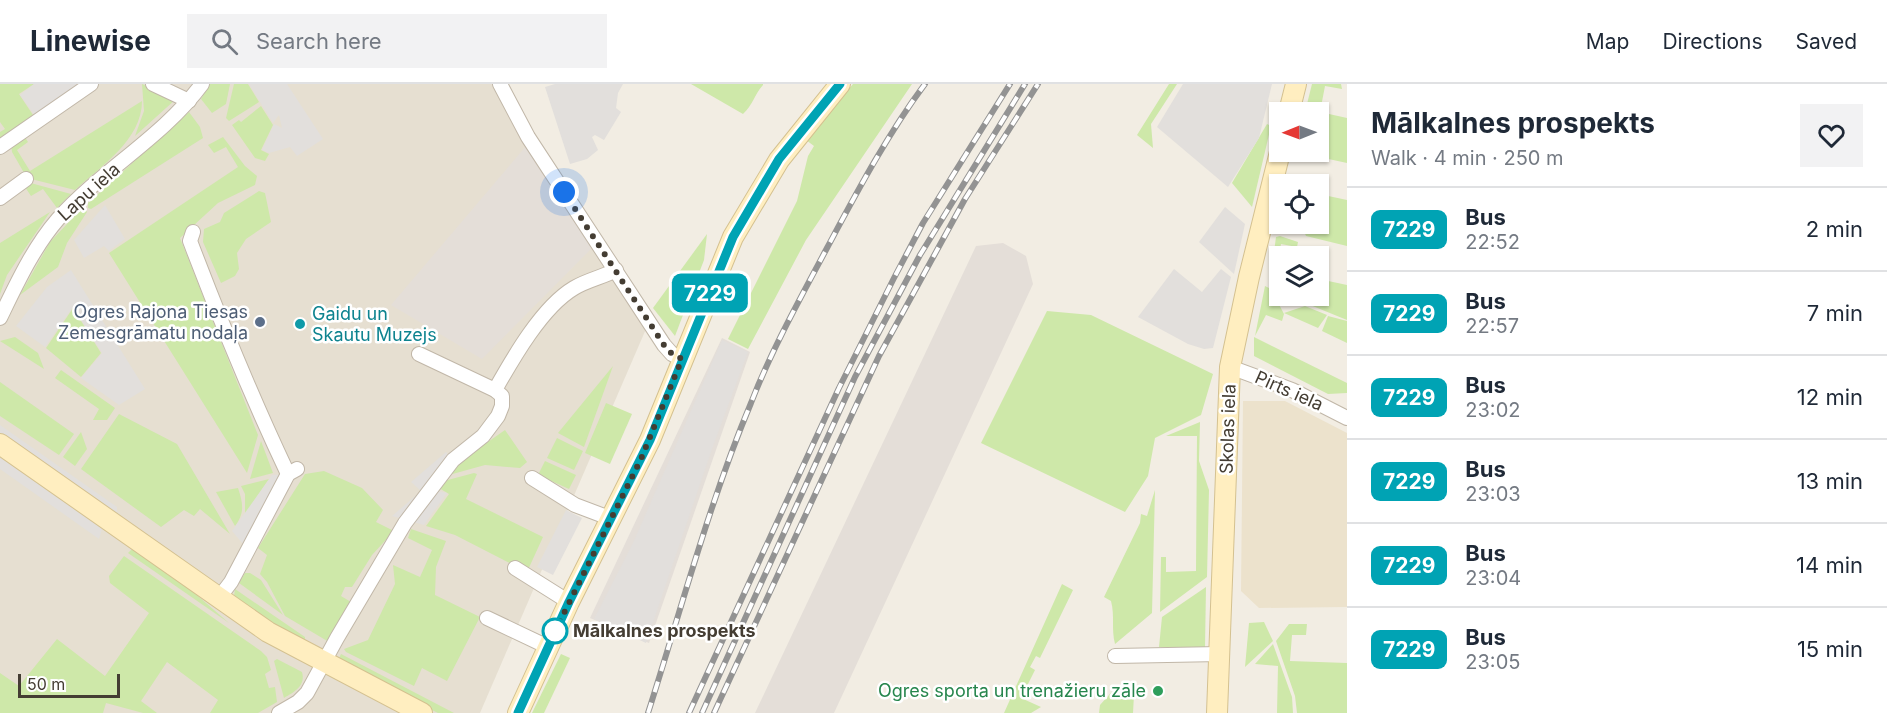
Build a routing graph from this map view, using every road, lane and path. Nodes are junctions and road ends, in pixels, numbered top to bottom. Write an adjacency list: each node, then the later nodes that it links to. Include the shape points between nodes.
1 (91, 84): 9 (street)
2 (153, 84): 7 (street)
3 (202, 84): 7 (street, Lapu iela)
4 (500, 84): 14 (street, via 528,137)
5 (840, 84): 17 (main road, via 762,184 733,237)
6 (1296, 84): 8 (main road)
7 (189, 101): 15 (street, Lapu iela, via 60,217 29,260)
8 (1292, 102)
9 (0, 147)
10 (1278, 162): 18 (main road, Skolas iela)
11 (26, 179): 12 (street)
12 (1, 194)
13 (193, 232): 25 (street, via 190,241 211,296 264,423 292,472)
14 (616, 270): 17 (street, via 664,345); 19 (street, via 573,288 558,302 521,344)
15 (0, 318)
16 (419, 354): 19 (street)
17 (682, 359): 23 (main road, via 650,440)
18 (1230, 367): 20 (street, Pirts iela, via 1292,390); 29 (main road, Skolas iela)
19 (495, 390): 31 (street, via 502,396 498,416 483,436 453,459 429,489 382,561)
20 (1347, 418)
21 (0, 444): 25 (main road)
22 (532, 478): 23 (street, via 575,505)
23 (612, 519): 26 (main road)
24 (515, 568): 26 (street)
25 (218, 599): 31 (main road)
26 (569, 602): 28 (main road)
27 (487, 618): 28 (street)
28 (548, 647): 34 (main road)
29 (1220, 654): 30 (street); 35 (main road, Skolas iela)
30 (1115, 656)
31 (324, 664): 32 (street, via 307,693); 33 (main road)
32 (279, 713)
33 (422, 713)
34 (518, 713)
35 (1217, 713)

